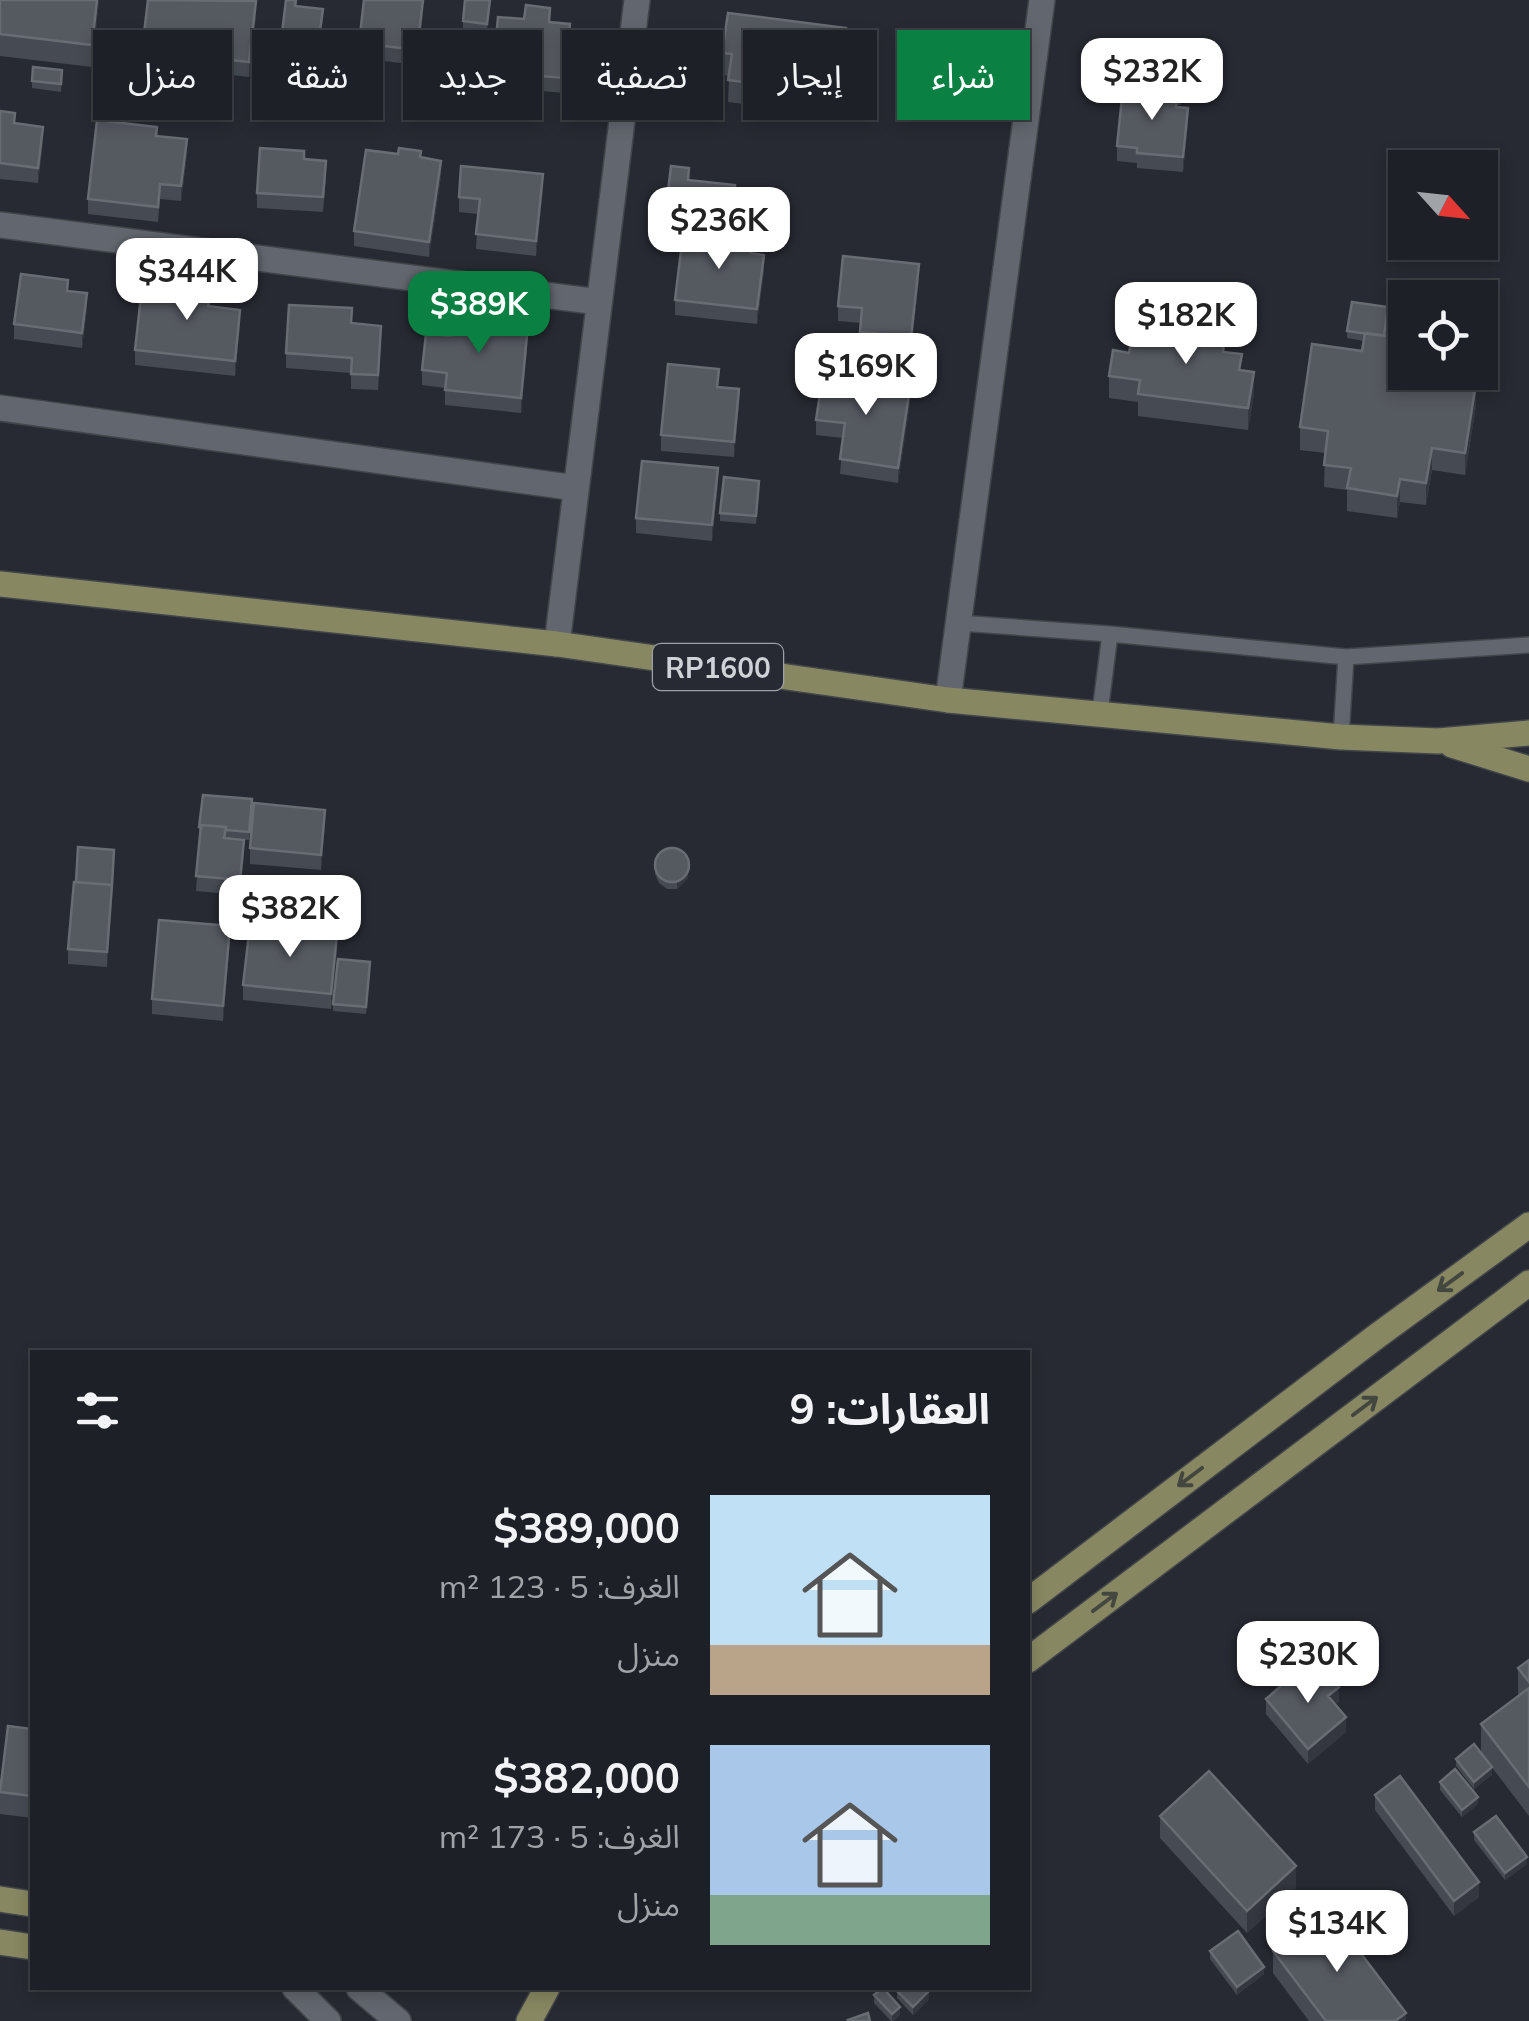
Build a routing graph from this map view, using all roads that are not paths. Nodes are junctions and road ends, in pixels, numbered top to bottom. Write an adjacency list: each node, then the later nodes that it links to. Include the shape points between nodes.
1 (637, 0): 4 (street)
2 (1042, 0): 8 (street)
3 (0, 226): 4 (street)
4 (599, 302): 6 (street)
5 (0, 408): 6 (street)
6 (576, 488): 10 (street)
7 (0, 584): 10 (main road, RP1600)
8 (959, 624): 9 (lane); 13 (street)
9 (1110, 634): 12 (lane); 14 (lane)
10 (557, 644): 13 (main road, RP1600)
11 (1529, 646): 12 (lane)
12 (1346, 657): 16 (lane)
13 (948, 700): 14 (main road, RP1600)
14 (1100, 712): 16 (main road, RP1600)
15 (1529, 732): 17 (main road, RP1600)
16 (1342, 737): 17 (main road, RP1600)
17 (1438, 740): 18 (main road, RP1600)
18 (1529, 769)
19 (1529, 1225): 21 (main road, one-way to 21)
20 (1529, 1283): 22 (main road, one-way to 20)
21 (1030, 1599)
22 (1030, 1658)
23 (0, 1899): 24 (main road)
24 (30, 1904)
25 (0, 1942): 26 (main road)
26 (30, 1947)
27 (298, 1990): 30 (street)
28 (361, 1990): 31 (street)
29 (547, 1990): 32 (main road)
30 (328, 2021)
31 (398, 2021)
32 (529, 2021)

